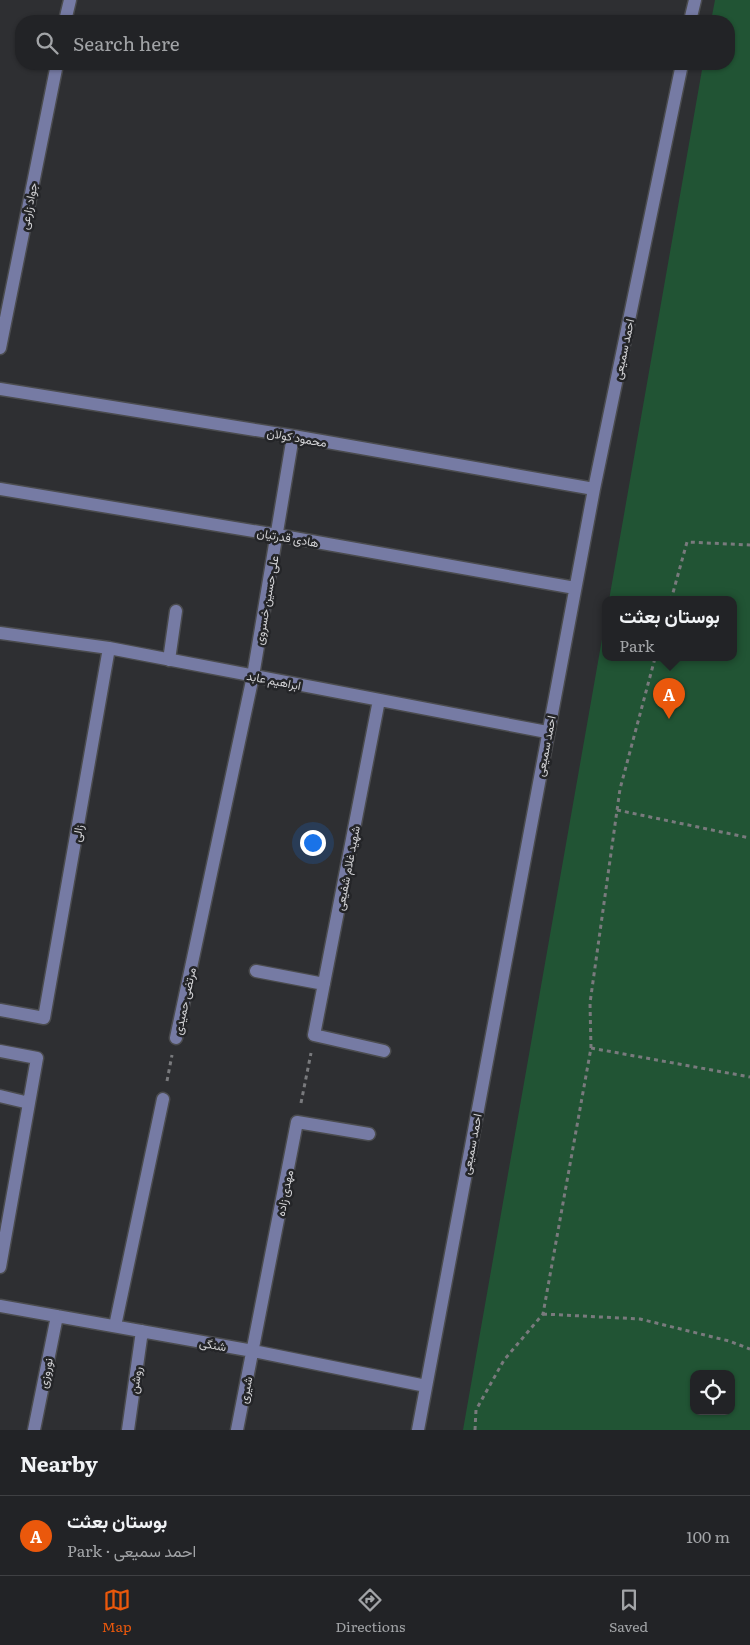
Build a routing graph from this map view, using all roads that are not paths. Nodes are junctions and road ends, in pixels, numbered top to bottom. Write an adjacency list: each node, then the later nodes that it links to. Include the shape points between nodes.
1 (70, 0): 3 (street)
2 (695, 0): 4 (street)
3 (67, 15)
4 (691, 15)
5 (56, 70): 7 (street, جواد زارعی)
6 (681, 70): 11 (street, احمد سمیعی)
7 (0, 348)
8 (0, 389): 9 (street, محمود کولان)
9 (293, 436): 11 (street, محمود کولان); 12 (street, علی حسین خسروی)
10 (0, 489): 12 (street, هادی قدرتیان)
11 (594, 489): 13 (street, احمد سمیعی)
12 (276, 535): 13 (street, هادی قدرتیان); 18 (street, علی حسین خسروی)
13 (575, 588): 20 (street, احمد سمیعی)
14 (176, 611): 17 (street)
15 (0, 633): 16 (street, ابراهیم عابد)
16 (109, 648): 17 (street, ابراهیم عابد); 23 (street, زالی, via 44,1018)
17 (168, 660): 18 (street, ابراهیم عابد)
18 (253, 676): 19 (street, ابراهیم عابد); 24 (street, مرتضی حمیدی)
19 (379, 700): 20 (street, ابراهیم عابد); 22 (street, شهید غلام شفیعی)
20 (547, 732): 37 (street, احمد سمیعی)
21 (256, 971): 22 (street)
22 (324, 984): 26 (street, شهید غلام شفیعی, via 314,1035)
23 (0, 1010)
24 (176, 1038)
25 (0, 1051): 29 (street, via 37,1058)
26 (384, 1051)
27 (0, 1096): 29 (street)
28 (163, 1099): 34 (street)
29 (29, 1103): 31 (street)
30 (369, 1134): 36 (street, مهدی زاده, via 297,1122)
31 (0, 1266)
32 (0, 1306): 33 (street, شنگی)
33 (56, 1316): 34 (street, شنگی); 38 (street, نوروزی)
34 (115, 1326): 35 (street, شنگی)
35 (142, 1331): 36 (street, شنگی); 39 (street, روشن)
36 (253, 1351): 37 (street, شنگی); 40 (street, شیری)
37 (426, 1386): 41 (street, احمد سمیعی)
38 (34, 1430)
39 (128, 1430)
40 (237, 1430)
41 (418, 1430)

